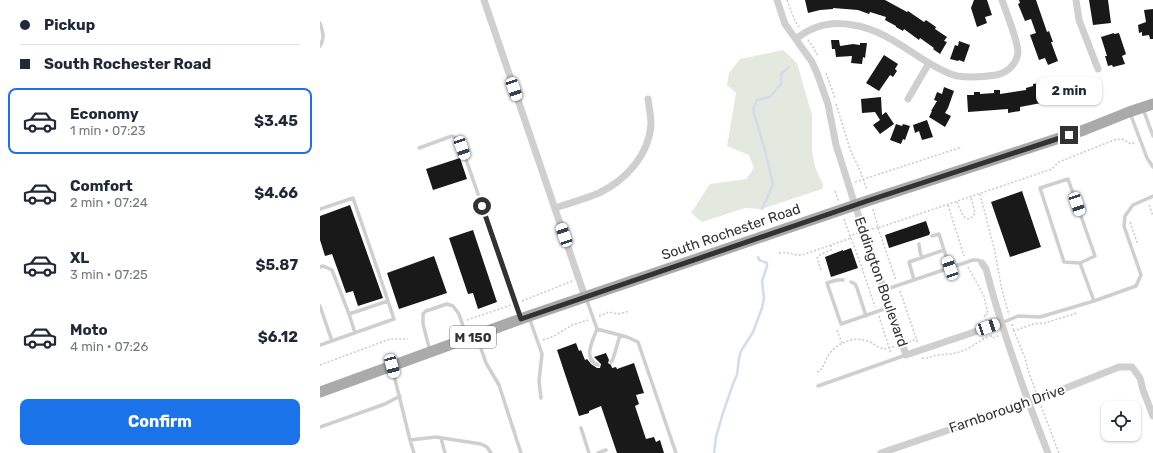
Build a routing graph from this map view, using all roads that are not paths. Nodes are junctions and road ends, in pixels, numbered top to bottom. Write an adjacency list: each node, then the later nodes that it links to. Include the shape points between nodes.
1 (484, 0): 20 (street)
2 (777, 0): 6 (street, Eddington Boulevard, via 785,24)
3 (1002, 0): 8 (street, via 1018,52 1009,70 979,77 956,76)
4 (1076, 0): 9 (street, via 1079,20)
5 (320, 26): 7 (lane, via 324,39)
6 (796, 39): 8 (street, via 814,28 834,24 853,25 883,35); 19 (street, Eddington Boulevard, via 817,73)
7 (320, 46)
8 (929, 63): 11 (street)
9 (1098, 69)
10 (648, 99): 20 (street, via 651,124 649,135 642,153 630,170 599,193)
11 (908, 99)
12 (1153, 104): 13 (main road, South Rochester Road / M 150)
13 (1142, 107): 14 (main road, South Rochester Road / M 150); 15 (lane)
14 (1129, 112): 17 (lane); 19 (main road, South Rochester Road / M 150, via 1084,130)
15 (1153, 136)
16 (418, 148): 41 (lane, via 452,136 460,142)
17 (1153, 167)
18 (1153, 196): 36 (lane, via 1133,205 1125,216 1124,226 1141,275 1136,286)
19 (855, 205): 33 (street, Eddington Boulevard); 34 (main road, South Rochester Road / M 150)
20 (555, 208): 34 (street)
21 (320, 209): 35 (lane, via 353,198)
22 (932, 236): 24 (lane, via 939,234)
23 (919, 244): 25 (lane)
24 (944, 250): 25 (lane); 29 (lane)
25 (922, 258): 31 (lane, via 909,262)
26 (982, 263): 29 (lane, via 973,260); 42 (street, via 986,269)
27 (1080, 263): 27 (lane, via 1095,256 1068,179 1040,188 1064,262); 36 (lane)
28 (320, 267): 39 (lane, via 332,270)
29 (950, 268): 31 (lane)
30 (843, 280): 40 (lane, via 828,283 841,324)
31 (914, 280): 33 (lane)
32 (851, 282): 40 (lane, via 857,288)
33 (884, 290): 38 (street, Eddington Boulevard)
34 (585, 297): 41 (main road, South Rochester Road / M 150); 43 (lane)
35 (388, 301): 39 (lane); 44 (lane, via 394,319)
36 (1094, 301): 42 (lane, via 1040,317 1018,316)
37 (320, 306): 47 (lane)
38 (890, 307): 40 (lane); 50 (street, Eddington Boulevard)
39 (349, 314): 44 (lane)
40 (866, 316)
41 (525, 318): 46 (main road, South Rochester Road / M 150); 57 (lane, via 542,354 539,381)
42 (1001, 323): 50 (street, Eddington Boulevard); 58 (street)
43 (597, 329): 45 (lane); 52 (lane, via 589,353 590,359)
44 (355, 333): 47 (lane)
45 (620, 335): 51 (lane); 72 (lane, via 638,342)
46 (472, 337): 49 (main road, South Rochester Road / M 150); 49 (lane, via 453,306 447,304 426,311 422,324); 69 (lane, via 499,385)
47 (332, 341): 48 (lane)
48 (320, 346)
49 (431, 352): 53 (main road, South Rochester Road / M 150)
50 (906, 355): 54 (lane)
51 (611, 362)
52 (598, 365)
53 (392, 366): 55 (main road, South Rochester Road / M 150); 56 (lane)
54 (818, 386)
55 (320, 392)
56 (400, 396): 60 (lane, via 385,404); 63 (lane)
57 (541, 398)
58 (1028, 403): 59 (street, Farnborough Drive, via 1119,367 1132,367 1140,378); 65 (street, Farnborough Drive); 74 (street)
59 (1153, 416)
60 (320, 427)
61 (581, 428): 70 (lane)
62 (441, 438): 63 (lane); 67 (lane); 68 (lane, via 481,444)
63 (410, 440): 66 (lane)
64 (606, 450): 71 (lane)
65 (894, 451): 73 (street, Farnborough Drive)
66 (414, 453)
67 (445, 453)
68 (491, 453)
69 (521, 453)
70 (589, 453)
71 (598, 453)
72 (676, 453)
73 (881, 453)
74 (1048, 453)

